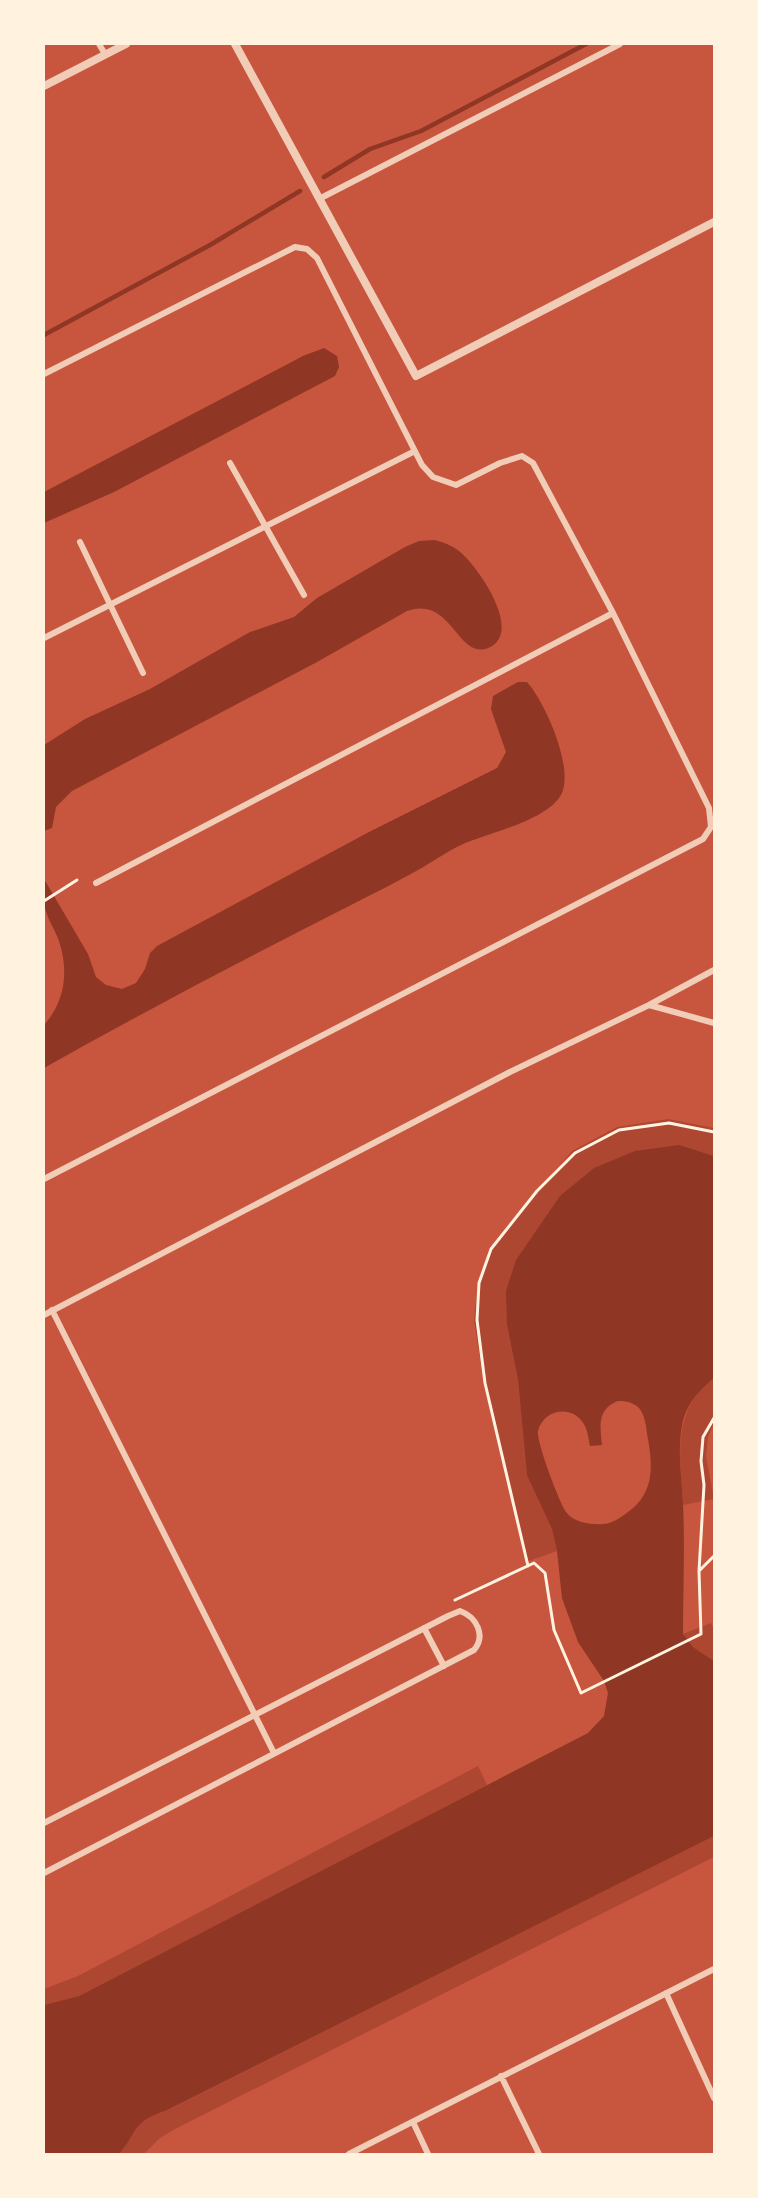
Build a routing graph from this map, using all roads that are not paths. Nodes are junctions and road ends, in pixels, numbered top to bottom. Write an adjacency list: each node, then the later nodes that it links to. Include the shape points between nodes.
1 (99, 44): 5 (street)
2 (126, 44): 5 (street)
3 (235, 44): 7 (street)
4 (620, 44): 7 (street)
5 (105, 54): 6 (street)
6 (44, 86)
7 (319, 199): 8 (street, via 416,376)
8 (714, 222)
9 (44, 374): 10 (street, via 296,247 307,249 317,258)
10 (415, 451): 12 (street); 16 (street, via 434,477 456,485 522,456 533,463)
11 (230, 463): 12 (street)
12 (264, 527): 14 (street); 15 (street)
13 (80, 542): 15 (street)
14 (304, 595)
15 (109, 605): 17 (street); 18 (street)
16 (613, 613): 19 (street); 23 (street, via 709,808 711,827 703,839)
17 (44, 638)
18 (143, 673)
19 (96, 883)
20 (714, 970): 21 (street)
21 (649, 1005): 22 (street); 24 (street, via 510,1072)
22 (714, 1023)
23 (44, 1179)
24 (52, 1310): 25 (street); 28 (street)
25 (44, 1315)
26 (424, 1628): 27 (street); 27 (street, via 460,1611 468,1614 481,1635 474,1650); 28 (street)
27 (444, 1666): 29 (street)
28 (255, 1714): 29 (street); 30 (street)
29 (274, 1753): 31 (street)
30 (44, 1823)
31 (44, 1873)
32 (714, 1969): 33 (street)
33 (666, 1993): 34 (street); 35 (street)
34 (501, 2076): 36 (street); 39 (street)
35 (714, 2098)
36 (412, 2122): 37 (street); 38 (street)
37 (349, 2154)
38 (428, 2154)
39 (539, 2154)

